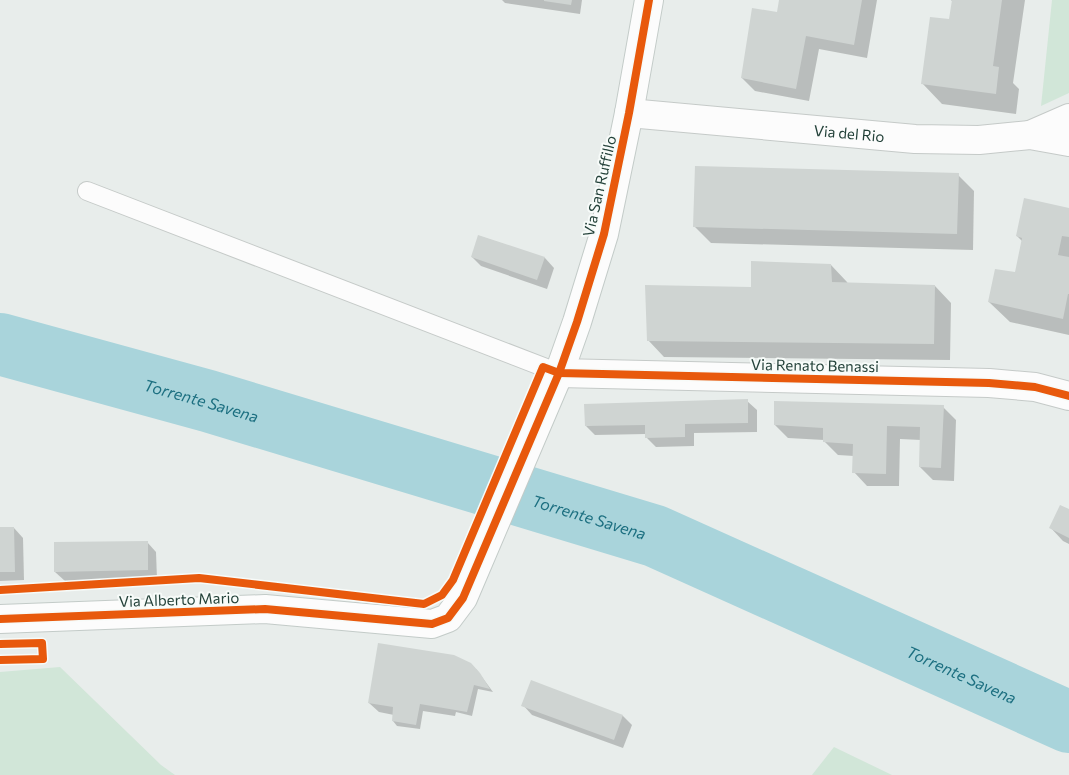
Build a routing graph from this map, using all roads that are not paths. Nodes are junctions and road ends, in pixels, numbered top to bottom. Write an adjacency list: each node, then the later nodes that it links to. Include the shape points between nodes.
1 (650, 0): 2 (street, Via San Ruffillo)
2 (629, 113): 4 (street, Via del Rio, via 915,138 979,140); 7 (street, Via San Ruffillo, via 604,234)
3 (1069, 118): 4 (street)
4 (1030, 135): 5 (street, Via del Rio)
5 (1069, 142)
6 (87, 191): 7 (lane)
7 (559, 373): 8 (street, Via Renato Benassi, via 990,383 1035,387); 9 (street, Via Alberto Mario, via 463,598 448,618 432,624 265,609)
8 (1069, 396)
9 (0, 619)

